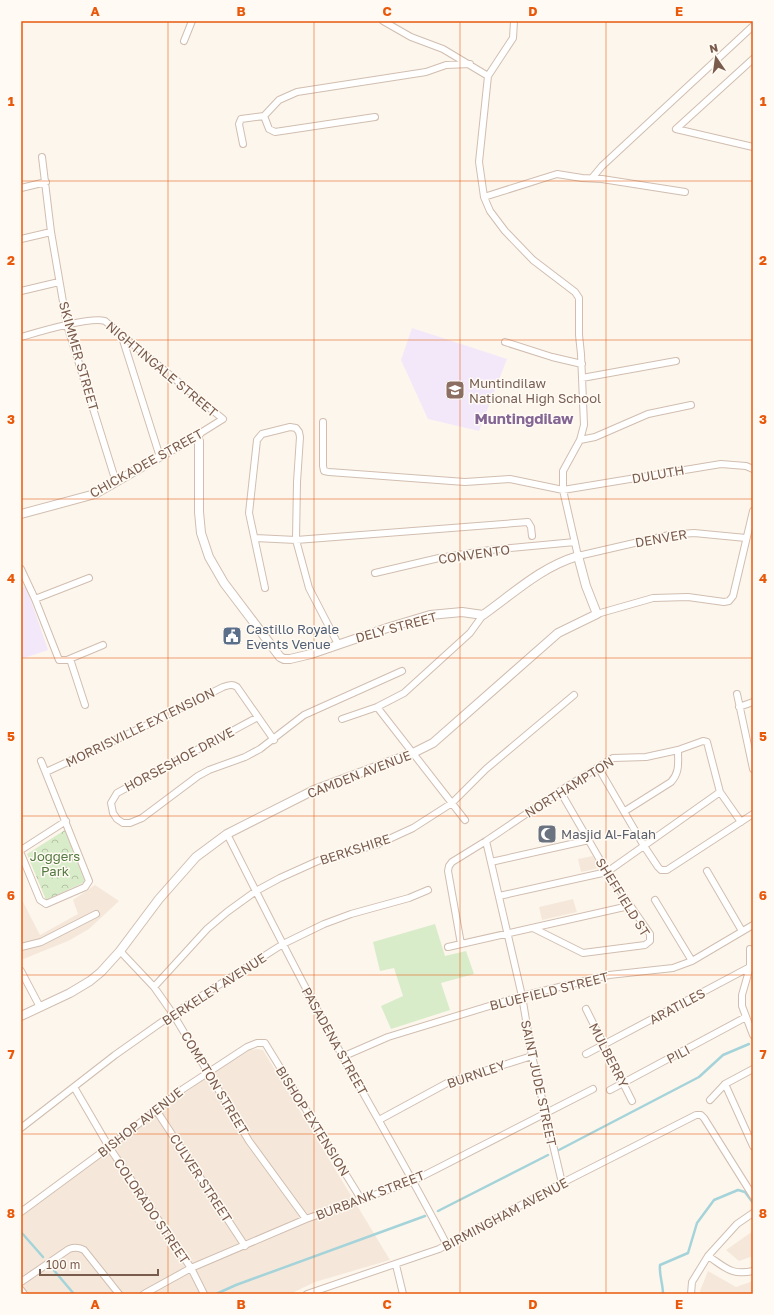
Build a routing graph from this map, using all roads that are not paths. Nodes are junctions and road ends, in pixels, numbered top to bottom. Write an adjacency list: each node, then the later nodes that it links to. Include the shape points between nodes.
1 (192, 21): 5 (street)
2 (383, 21): 7 (street)
3 (514, 21): 8 (street, via 513,38)
4 (753, 26): 14 (street)
5 (184, 41)
6 (753, 59): 12 (street, via 676,129)
7 (470, 64): 8 (street); 9 (street, via 446,65 426,72 297,92 279,100)
8 (488, 76): 18 (street, via 479,162)
9 (264, 116): 10 (street, via 269,129 275,132); 11 (street, via 241,119 239,124)
10 (375, 117)
11 (243, 144)
12 (752, 144)
13 (42, 157): 15 (street, SKIMMER STREET)
14 (592, 178): 17 (street); 18 (street, via 557,174)
15 (46, 182): 16 (street); 19 (street, SKIMMER STREET)
16 (21, 188)
17 (685, 192)
18 (484, 197): 28 (street, via 490,211 505,231 533,260 578,295)
19 (51, 232): 20 (street); 21 (street, SKIMMER STREET)
20 (21, 238)
21 (59, 282): 22 (street); 23 (street, SKIMMER STREET)
22 (21, 291)
23 (67, 325): 24 (street, NIGHTINGALE STREET, via 101,320); 25 (street); 37 (street, SKIMMER STREET)
24 (122, 336): 31 (street, NIGHTINGALE STREET); 35 (street)
25 (21, 337)
26 (505, 342): 28 (street)
27 (676, 361): 29 (street)
28 (582, 364): 29 (street)
29 (582, 378): 34 (street, via 584,425)
30 (691, 405): 34 (street, via 648,414 594,437)
31 (223, 419): 33 (street, CHICKADEE STREET)
32 (324, 422): 38 (street, via 324,471 465,482 510,479)
33 (199, 438): 35 (street, CHICKADEE STREET); 54 (street, DELY STREET, via 198,487 201,533 209,557 224,583 282,658 290,659 311,654)
34 (580, 440): 38 (street, via 564,471)
35 (160, 457): 37 (street, CHICKADEE STREET)
36 (753, 469): 38 (street, DULUTH, via 721,464)
37 (116, 482): 40 (street, CHICKADEE STREET, via 95,494)
38 (563, 490): 45 (street)
39 (753, 511): 43 (street)
40 (21, 514)
41 (532, 536): 44 (street, via 528,522)
42 (255, 538): 44 (street); 44 (street, via 248,513 257,440 262,434 290,427 296,428 300,437); 50 (street)
43 (746, 538): 46 (street, DENVER, via 694,533 669,535); 52 (street, CAMDEN AVENUE, via 730,601 688,597 653,598)
44 (296, 540): 54 (street, via 308,588)
45 (575, 542): 46 (street); 48 (street, CONVENTO, via 490,550 439,558)
46 (578, 556): 52 (street); 53 (street, via 563,561 526,582)
47 (21, 569): 51 (street)
48 (375, 573)
49 (89, 578): 51 (street)
50 (265, 588)
51 (35, 599): 56 (street, via 57,657 61,660)
52 (597, 614): 68 (street, CAMDEN AVENUE, via 558,633 433,743)
53 (483, 615): 54 (street, DELY STREET, via 462,612 430,615); 62 (street, via 470,633 416,683 404,693)
54 (338, 644)
55 (102, 645): 56 (street)
56 (70, 659): 61 (street)
57 (402, 671): 66 (street, HORSESHOE DRIVE, via 304,715)
58 (737, 694): 63 (street)
59 (574, 695): 75 (street, BERKSHIRE, via 486,769)
60 (753, 702): 63 (street)
61 (85, 705)
62 (377, 706): 65 (street); 68 (street)
63 (739, 707): 71 (street)
64 (258, 717): 66 (street); 66 (street, HORSESHOE DRIVE, via 117,793 111,803 117,819 126,824 142,818 198,776 260,750); 72 (street, MORRISVILLE EXTENSION, via 237,687 223,687)
65 (342, 719)
66 (274, 740)
67 (678, 750): 70 (street, NORTHAMPTON, via 646,757 613,758); 74 (street, NORTHAMPTON, via 703,741 707,742); 76 (street, via 678,773 675,778)
68 (413, 753): 75 (street); 81 (street, CAMDEN AVENUE, via 314,790)
69 (41, 761): 72 (street)
70 (598, 767): 73 (street, NORTHAMPTON); 76 (street)
71 (753, 770)
72 (46, 772): 79 (street)
73 (560, 791): 82 (street, SHEFFIELD ST); 83 (street, NORTHAMPTON)
74 (720, 792): 80 (street); 84 (street)
75 (452, 803): 78 (street); 91 (street, BERKSHIRE, via 413,828 376,845 320,860)
76 (625, 811): 84 (street)
77 (753, 814): 80 (street)
78 (465, 820)
79 (66, 822): 85 (street); 86 (street, via 88,881 86,886 49,904 42,903)
80 (741, 822): 84 (street, via 667,870 658,867)
81 (227, 834): 91 (street, PASADENA STREET); 105 (street, CAMDEN AVENUE, via 196,858 159,899)
82 (589, 840): 87 (street); 89 (street, SHEFFIELD ST)
83 (486, 842): 87 (street, SAINT JUDE STREET); 101 (street, NORTHAMPTON, via 449,866)
84 (644, 846): 89 (street)
85 (21, 850)
86 (21, 854)
87 (491, 862): 92 (street, SAINT JUDE STREET)
88 (707, 871): 98 (street)
89 (607, 872): 92 (street); 94 (street, SHEFFIELD ST)
90 (428, 890): 100 (street, BERKELEY AVENUE, via 410,898 350,914)
91 (256, 891): 100 (street, PASADENA STREET); 109 (street, BERKSHIRE, via 207,929)
92 (499, 896): 99 (street, SAINT JUDE STREET)
93 (655, 900): 106 (street)
94 (629, 906): 97 (street); 97 (street, SHEFFIELD ST, via 650,934 650,941 645,945 583,953)
95 (96, 914): 102 (street, via 41,942)
96 (753, 925): 98 (street, BLUEFIELD STREET)
97 (533, 928): 99 (street)
98 (742, 931): 106 (street, BLUEFIELD STREET)
99 (507, 933): 101 (street); 110 (street, SAINT JUDE STREET)
100 (283, 944): 113 (street, BERKELEY AVENUE); 121 (street, PASADENA STREET)
101 (461, 944): 103 (street)
102 (21, 947)
103 (448, 947)
104 (750, 949): 107 (street)
105 (120, 951): 109 (street, COMPTON STREET); 111 (street, CAMDEN AVENUE, via 90,981)
106 (692, 961): 110 (street, BLUEFIELD STREET, via 673,968 609,975)
107 (750, 967): 115 (street, via 742,995); 118 (street, ARATILES)
108 (21, 971): 111 (street)
109 (154, 987): 113 (street, COMPTON STREET)
110 (522, 996): 120 (street, SAINT JUDE STREET); 121 (street, BLUEFIELD STREET, via 388,1037)
111 (40, 1008): 114 (street, CAMDEN AVENUE)
112 (586, 1009): 118 (street, MULBERRY)
113 (173, 1014): 123 (street, COMPTON STREET); 126 (street, BERKELEY AVENUE)
114 (21, 1016)
115 (746, 1017): 116 (street); 124 (street, PILI)
116 (753, 1035)
117 (265, 1043): 123 (street, BISHOP AVENUE, via 247,1047); 140 (street, BISHOP EXTENSION)
118 (604, 1045): 119 (street, ARATILES); 124 (street, MULBERRY)
119 (586, 1054)
120 (532, 1056): 132 (street, SAINT JUDE STREET); 133 (street, BURNLEY, via 448,1082)
121 (342, 1057): 133 (street, PASADENA STREET)
122 (753, 1069): 125 (street)
123 (208, 1071): 131 (street, BISHOP AVENUE); 143 (street, COMPTON STREET, via 249,1141)
124 (623, 1083): 128 (street, PILI); 130 (street, MULBERRY)
125 (725, 1084): 129 (street); 135 (street)
126 (74, 1087): 134 (street, BERKELEY AVENUE); 136 (street, COLORADO STREET)
127 (592, 1089): 132 (street, BURBANK STREET)
128 (610, 1090)
129 (710, 1100)
130 (632, 1101)
131 (156, 1110): 136 (street, BISHOP AVENUE); 145 (street, CULVER STREET)
132 (545, 1114): 137 (street, BURBANK STREET); 138 (street, SAINT JUDE STREET)
133 (379, 1120): 137 (street, PASADENA STREET)
134 (21, 1128)
135 (753, 1146)
136 (109, 1147): 141 (street, BISHOP AVENUE); 148 (street, COLORADO STREET)
137 (413, 1181): 140 (street, BURBANK STREET); 144 (street, PASADENA STREET)
138 (562, 1184): 139 (street, BIRMINGHAM AVENUE, via 696,1115 701,1115); 144 (street, BIRMINGHAM AVENUE)
139 (753, 1196)
140 (361, 1199): 143 (street, BURBANK STREET)
141 (21, 1212)
142 (753, 1213): 146 (street, via 737,1224)
143 (306, 1219): 145 (street, BURBANK STREET)
144 (448, 1245): 147 (street, BIRMINGHAM AVENUE)
145 (245, 1246): 148 (street, BURBANK STREET)
146 (708, 1256): 149 (street, via 734,1273); 158 (street, via 692,1282)
147 (396, 1264): 156 (street, BIRMINGHAM AVENUE); 157 (street)
148 (191, 1268): 154 (street, BURBANK STREET); 155 (street, COLORADO STREET)
149 (753, 1272)
150 (21, 1282): 153 (street, via 75,1247 84,1250)
151 (21, 1290): 152 (street)
152 (24, 1294)
153 (119, 1294)
154 (144, 1294)
155 (204, 1294)
156 (307, 1294)
157 (403, 1294)
158 (691, 1294)

